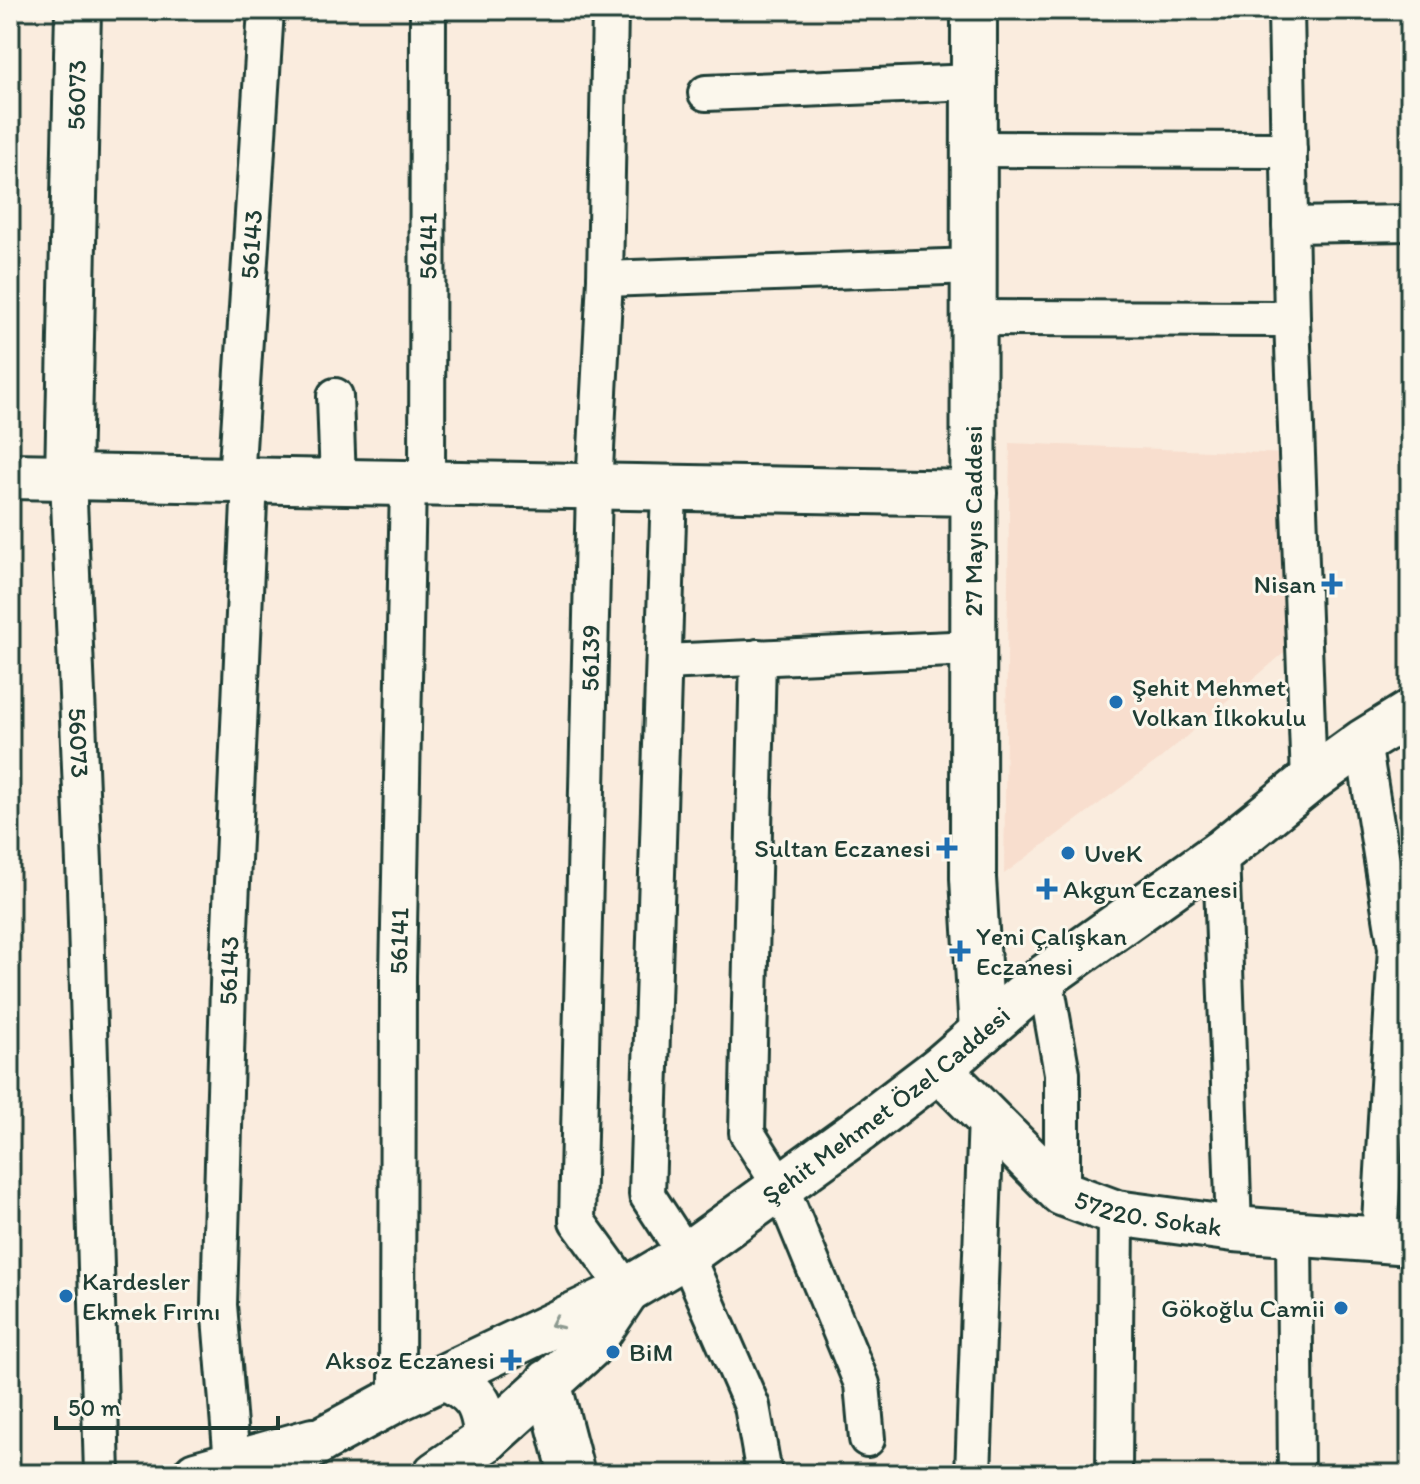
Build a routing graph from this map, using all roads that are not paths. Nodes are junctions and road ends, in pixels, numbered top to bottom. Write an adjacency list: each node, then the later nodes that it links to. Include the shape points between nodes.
1 (78, 10): 19 (street, 56073)
2 (266, 10): 20 (street, 56143)
3 (428, 10): 22 (street, 56141)
4 (610, 10): 14 (street, 56139)
5 (974, 10): 7 (street, 27 Mayıs Caddesi)
6 (1286, 10): 10 (street)
7 (974, 82): 8 (street); 9 (street, 27 Mayıs Caddesi)
8 (706, 93)
9 (974, 149): 10 (street); 13 (street, 27 Mayıs Caddesi)
10 (1289, 150): 12 (street)
11 (1410, 223): 12 (street)
12 (1290, 225): 16 (street)
13 (974, 266): 14 (street); 15 (street, 27 Mayıs Caddesi)
14 (605, 279): 23 (street, 56139)
15 (974, 318): 16 (street); 25 (street, 27 Mayıs Caddesi)
16 (1292, 319): 31 (street)
17 (335, 396): 21 (street)
18 (10, 476): 19 (street)
19 (68, 477): 20 (street); 51 (street, 56073)
20 (243, 480): 21 (street); 50 (street, 56143, via 219,1305)
21 (338, 482): 22 (street)
22 (417, 484): 23 (street); 47 (street, 56141, via 398,976)
23 (594, 487): 24 (street); 44 (street, 56139, via 577,1221)
24 (669, 488): 25 (street); 28 (street)
25 (974, 493): 26 (street, 27 Mayıs Caddesi)
26 (973, 648): 27 (street); 34 (street, 27 Mayıs Caddesi, via 973,878)
27 (758, 657): 28 (street); 37 (street, via 747,1133)
28 (664, 662): 43 (street, via 647,1195)
29 (1410, 713): 30 (street, Şehit Mehmet Özel Caddesi)
30 (1363, 742): 31 (street, Şehit Mehmet Özel Caddesi); 42 (street, via 1396,948)
31 (1309, 781): 32 (street, Şehit Mehmet Özel Caddesi)
32 (1221, 852): 33 (street, Şehit Mehmet Özel Caddesi); 40 (street)
33 (1045, 977): 34 (street, Şehit Mehmet Özel Caddesi); 38 (street, via 1062,1073)
34 (982, 1032): 35 (street, Şehit Mehmet Özel Caddesi)
35 (939, 1069): 36 (street, 57220. Sokak); 37 (street, Şehit Mehmet Özel Caddesi)
36 (986, 1116): 38 (street, 57220. Sokak); 55 (street)
37 (781, 1187): 43 (street, Şehit Mehmet Özel Caddesi); 49 (street, via 862,1384)
38 (1062, 1193): 39 (street, 57220. Sokak)
39 (1116, 1213): 40 (street, 57220. Sokak); 56 (street)
40 (1234, 1229): 41 (street, 57220. Sokak)
41 (1294, 1233): 42 (street, 57220. Sokak); 57 (street)
42 (1395, 1240)
43 (686, 1255): 44 (street, Şehit Mehmet Özel Caddesi); 54 (street, via 752,1406)
44 (627, 1290): 45 (street, Şehit Mehmet Özel Caddesi, one-way to 45); 46 (street, via 589,1347)
45 (445, 1377): 47 (street, Şehit Mehmet Özel Caddesi); 48 (street, via 466,1388 484,1412)
46 (548, 1382): 48 (street); 53 (street)
47 (397, 1399): 50 (street, Şehit Mehmet Özel Caddesi, via 323,1439)
48 (487, 1439): 52 (street)
49 (867, 1439)
50 (232, 1470)
51 (102, 1474)
52 (436, 1474)
53 (572, 1474)
54 (764, 1474)
55 (973, 1474)
56 (1114, 1474)
57 (1296, 1474)

